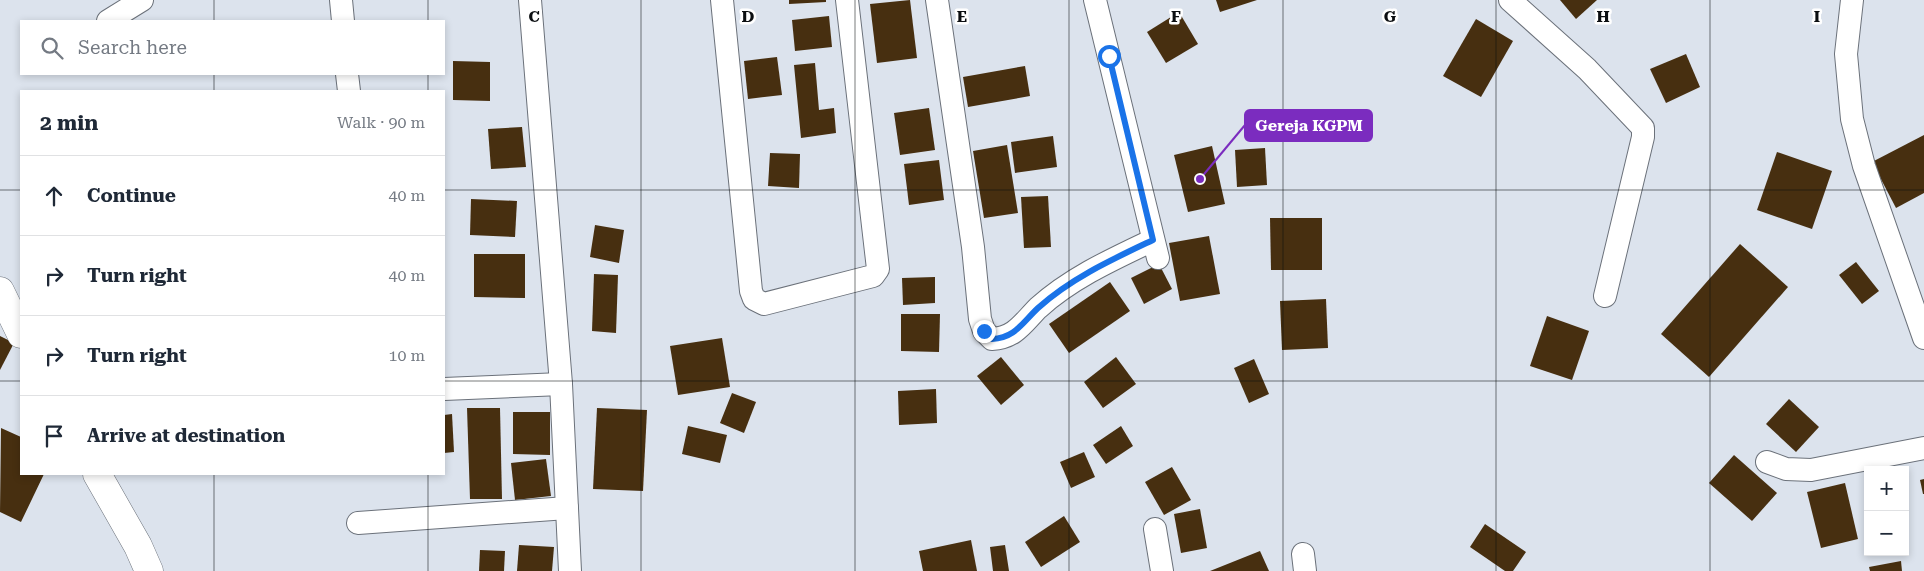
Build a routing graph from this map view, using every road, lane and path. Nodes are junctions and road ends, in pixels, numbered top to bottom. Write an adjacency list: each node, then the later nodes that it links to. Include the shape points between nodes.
1 (142, 0): 10 (street)
2 (341, 0): 11 (street)
3 (530, 0): 18 (street)
4 (722, 0): 5 (street, via 751,291 754,299 764,304 873,276 878,269)
5 (847, 0)
6 (937, 0): 7 (street, via 973,247 980,319 984,331 992,339 1009,337 1054,295 1103,264 1156,249)
7 (1096, 0)
8 (1510, 0): 15 (street, via 1587,69 1643,128)
9 (1852, 0): 17 (street, via 1846,54 1852,118 1864,166)
10 (110, 20)
11 (343, 20)
12 (347, 75): 13 (street)
13 (349, 90)
14 (0, 291): 16 (street)
15 (1605, 296)
16 (20, 332)
17 (1924, 338)
18 (562, 384): 19 (street); 23 (street)
19 (445, 389)
20 (1924, 448): 21 (street, via 1811,470 1792,470)
21 (1767, 462)
22 (98, 475): 26 (street)
23 (567, 508): 24 (street); 27 (street)
24 (358, 523)
25 (1155, 529): 28 (street)
26 (149, 571)
27 (570, 571)
28 (1162, 571)

